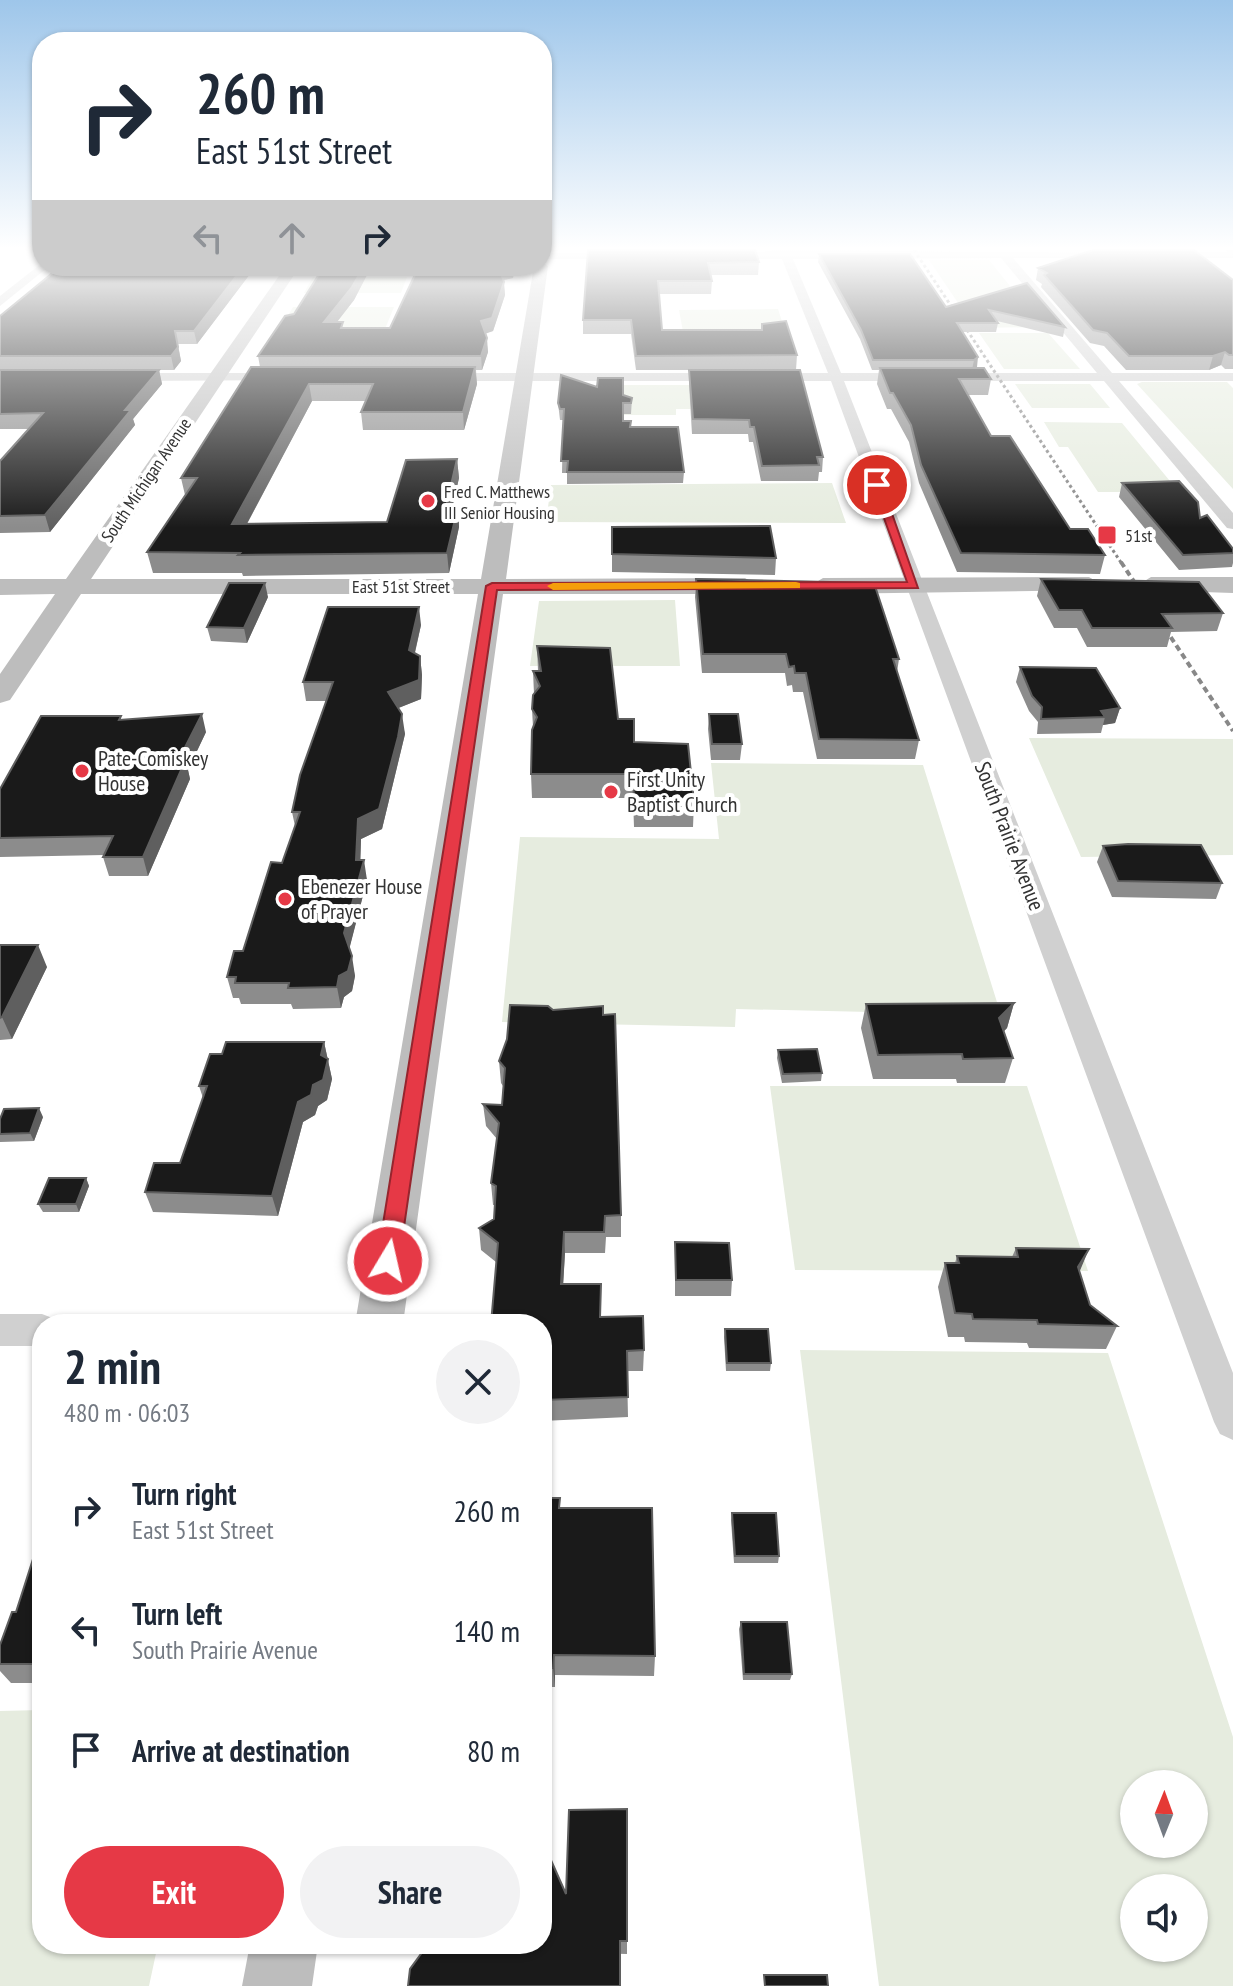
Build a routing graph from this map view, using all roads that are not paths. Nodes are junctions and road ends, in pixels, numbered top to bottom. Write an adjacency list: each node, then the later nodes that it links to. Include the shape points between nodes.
1 (240, 343): 6 (street, South Michigan Avenue)
2 (529, 343): 9 (street)
3 (822, 343): 10 (street, South Prairie Avenue)
4 (1079, 343): 11 (street)
5 (107, 377): 6 (street)
6 (216, 377): 7 (street); 20 (street, South Michigan Avenue)
7 (294, 377)
8 (430, 377): 9 (street)
9 (524, 377): 10 (street); 15 (street)
10 (836, 377): 11 (street); 18 (street, South Prairie Avenue)
11 (1108, 377): 12 (street); 13 (street)
12 (1233, 377)
13 (1233, 524)
14 (1233, 585): 18 (street)
15 (492, 586): 16 (street, East 51st Street); 20 (street, East 51st Street); 22 (street)
16 (763, 586)
17 (794, 586): 18 (street)
18 (914, 586): 25 (street, South Prairie Avenue)
19 (0, 587): 20 (street, East 51st Street)
20 (74, 587): 21 (street, South Michigan Avenue)
21 (0, 694)
22 (381, 1314)
23 (0, 1330): 24 (street)
24 (32, 1330)
25 (1233, 1422)
26 (282, 1954): 27 (street)
27 (277, 1986)

